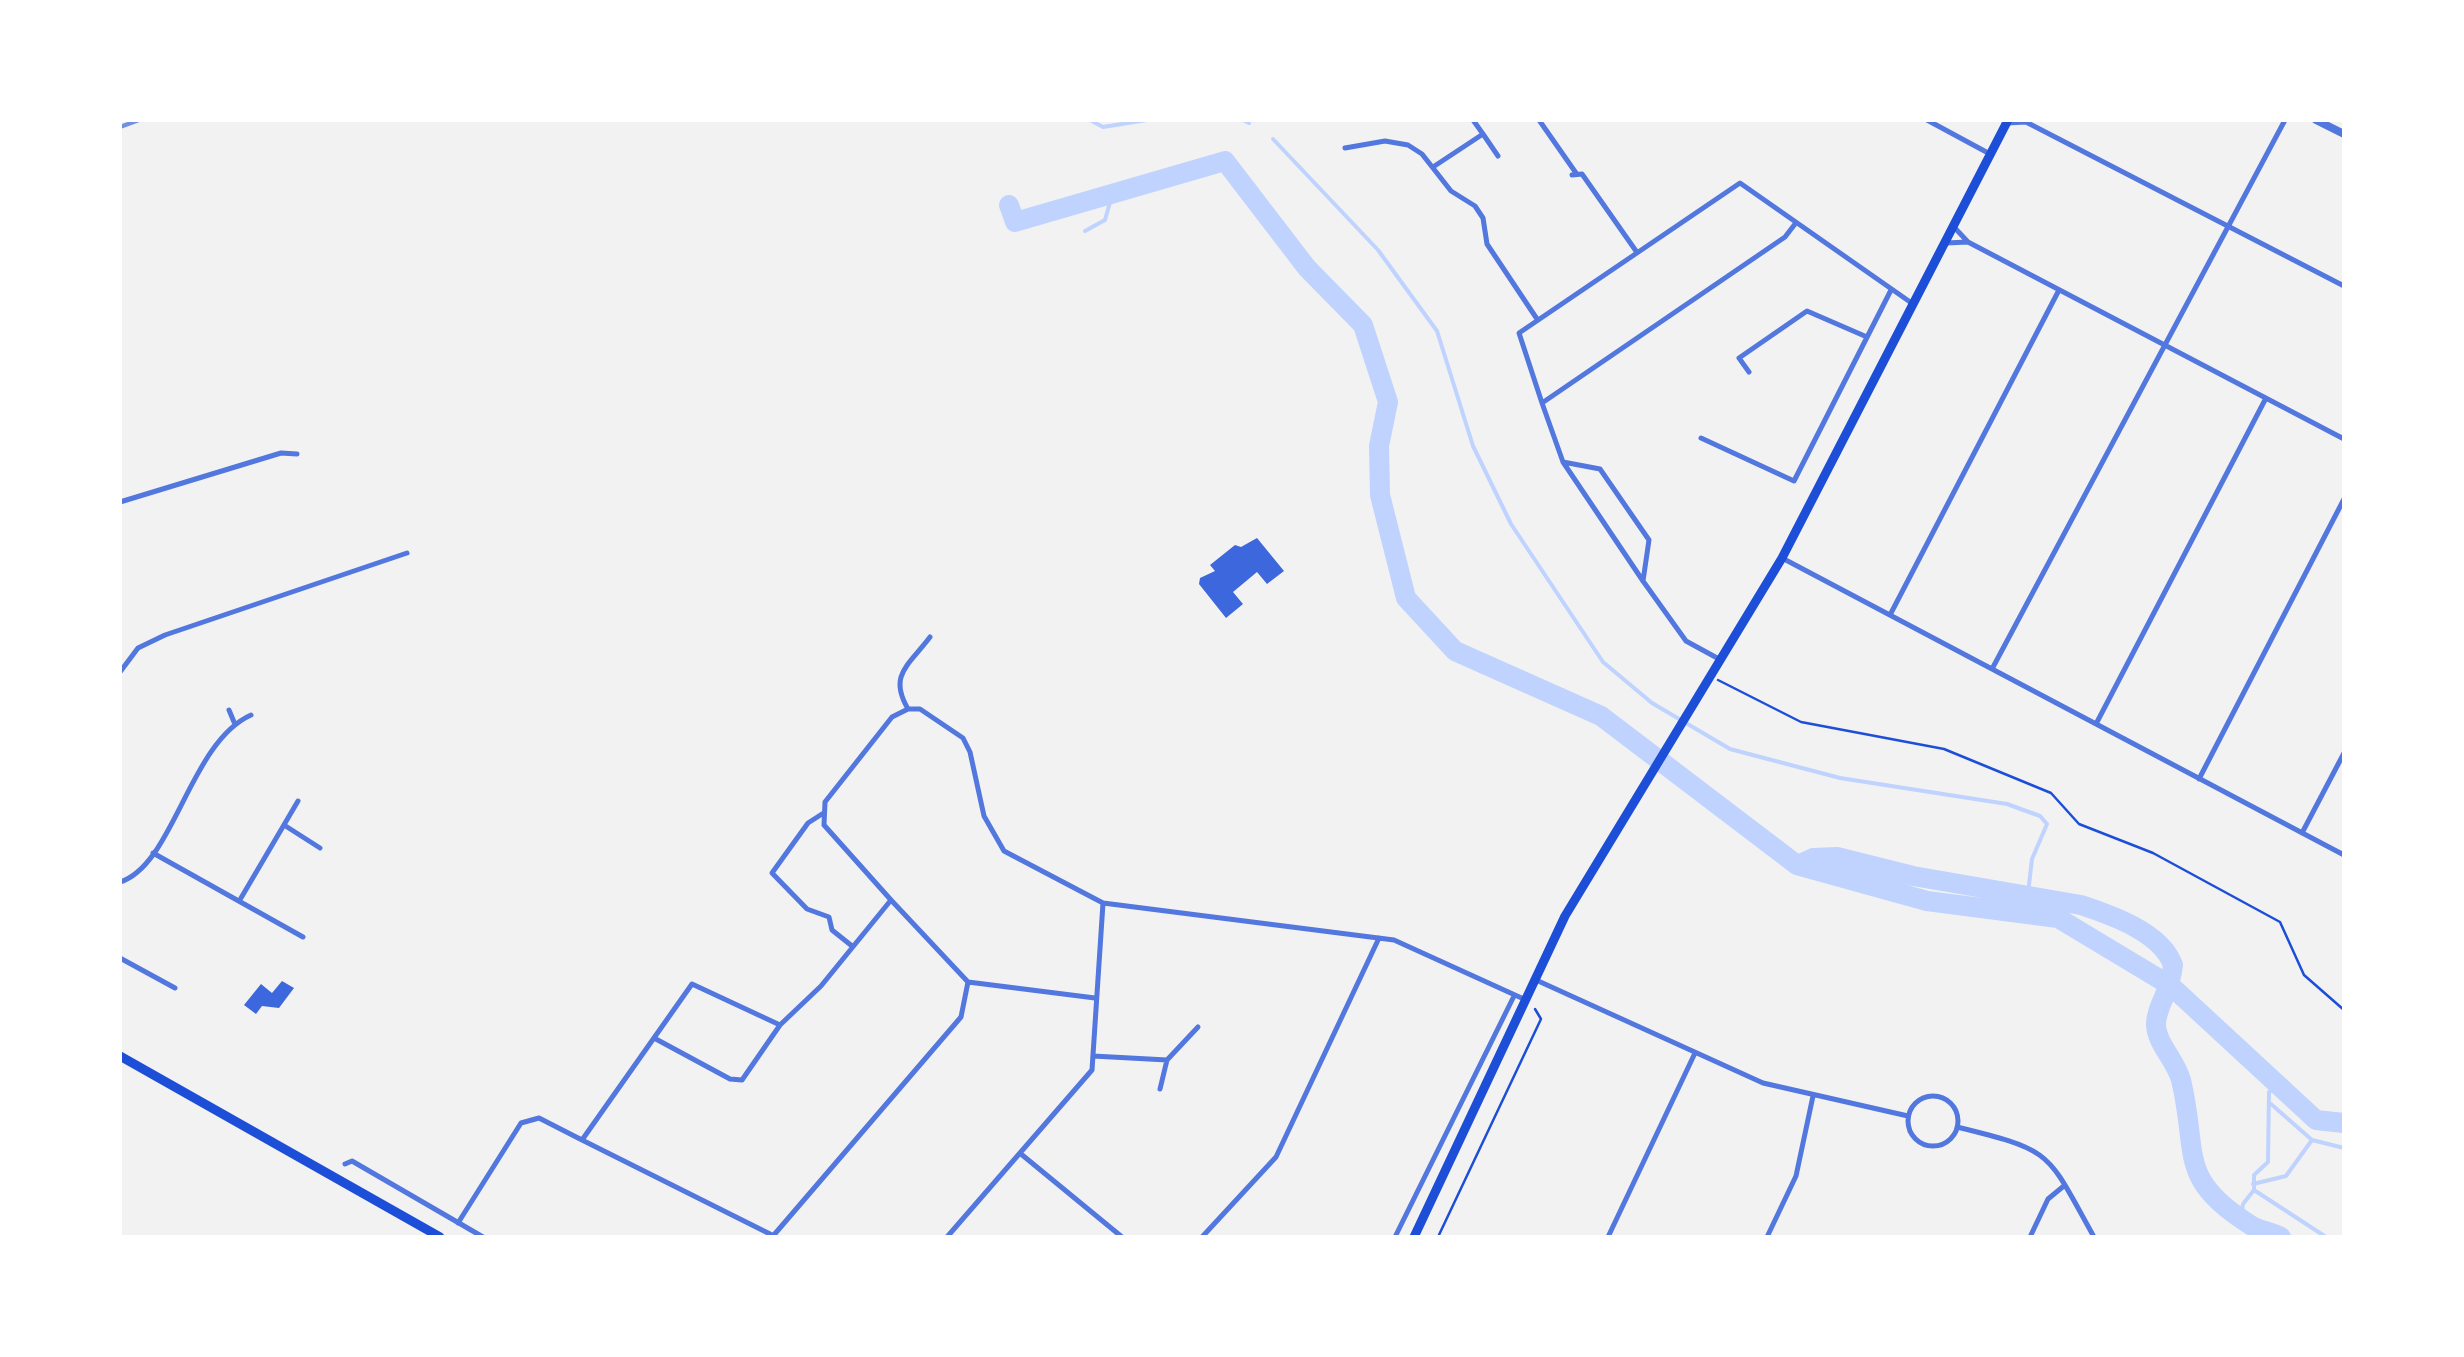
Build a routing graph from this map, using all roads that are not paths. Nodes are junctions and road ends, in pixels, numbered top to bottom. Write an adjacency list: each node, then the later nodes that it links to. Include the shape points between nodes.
1 (1473, 120): 8 (street)
2 (1539, 120): 19 (street)
3 (1928, 120): 11 (street)
4 (2284, 120): 16 (street)
5 (2316, 120): 9 (street)
6 (2025, 121): 7 (street); 16 (street)
7 (2007, 122): 11 (main road)
8 (1483, 134): 12 (street); 13 (street)
9 (2344, 134)
10 (1345, 148): 13 (street, via 1385,141 1408,145)
11 (1990, 154): 15 (main road)
12 (1498, 156)
13 (1434, 168): 24 (street, via 1451,191 1475,206 1487,244)
14 (1795, 224): 19 (street, via 1740,183); 21 (street); 29 (street)
15 (1953, 226): 17 (street); 18 (main road)
16 (2230, 226): 20 (street); 26 (street)
17 (1968, 242): 18 (street); 22 (street)
18 (1944, 243): 23 (main road)
19 (1636, 251): 24 (street)
20 (2344, 286)
21 (1891, 290): 23 (street); 25 (street)
22 (2060, 290): 26 (street); 39 (street)
23 (1913, 304): 37 (main road)
24 (1538, 319): 29 (street, via 1520,332)
25 (1868, 338): 27 (street, via 1807,311 1739,358); 30 (street, via 1794,482)
26 (2162, 344): 28 (street); 42 (street)
27 (1749, 372)
28 (2266, 398): 31 (street); 48 (street)
29 (1542, 404): 33 (street)
30 (1701, 438)
31 (2344, 439)
32 (297, 454): 35 (street, via 282,452)
33 (1563, 462): 38 (street); 38 (street, via 1600,469 1649,540)
34 (2344, 499): 50 (street)
35 (120, 502)
36 (407, 553): 43 (street, via 165,634 138,648)
37 (1782, 558): 39 (street); 41 (main road)
38 (1643, 581): 41 (street, via 1686,641)
39 (1890, 615): 42 (street)
40 (930, 637): 44 (street, via 899,679 897,691)
41 (1722, 660): 67 (main road, via 1603,848)
42 (1992, 669): 48 (street)
43 (120, 672)
44 (908, 709): 52 (street, via 892,717); 61 (street, via 929,713 963,738 984,816 1004,851)
45 (229, 710): 47 (street)
46 (251, 715): 47 (street)
47 (234, 722): 56 (street)
48 (2096, 724): 50 (street)
49 (2344, 753): 54 (street)
50 (2199, 778): 54 (street)
51 (298, 801): 53 (street)
52 (822, 814): 60 (street, via 824,825); 64 (street, via 772,873 807,909 829,917 832,930)
53 (284, 826): 55 (street); 59 (street)
54 (2302, 833): 57 (street)
55 (320, 848)
56 (153, 853): 58 (street); 59 (street)
57 (2344, 855)
58 (120, 882)
59 (241, 898): 62 (street)
60 (890, 900): 64 (street); 68 (street)
61 (1103, 904): 63 (street); 72 (street)
62 (303, 937)
63 (1379, 938): 71 (street); 95 (street, via 1276,1156)
64 (852, 946): 74 (street)
65 (120, 958): 70 (street)
66 (698, 974): 69 (street)
67 (1536, 980): 73 (main road); 77 (street)
68 (968, 982): 72 (street); 90 (street, via 961,1018)
69 (692, 984): 74 (street); 76 (street)
70 (175, 988)
71 (1514, 996): 73 (street); 96 (street)
72 (1095, 998): 79 (street)
73 (1525, 1001): 97 (main road)
74 (780, 1025): 76 (street, via 742,1080)
75 (1198, 1026): 80 (street)
76 (654, 1038): 85 (street)
77 (1695, 1052): 82 (street); 98 (street)
78 (120, 1056): 91 (main road)
79 (1093, 1056): 80 (street); 86 (street, via 1092,1070)
80 (1167, 1060): 81 (street)
81 (1160, 1088)
82 (1813, 1096): 83 (street); 99 (street, via 1796,1176)
83 (1908, 1116): 84 (street, via 1911,1133 1931,1146 1948,1141); 84 (street, via 1916,1102 1938,1096 1956,1111)
84 (1957, 1127): 88 (street, via 2034,1148 2050,1159)
85 (582, 1140): 89 (street, via 539,1118 522,1123); 90 (street)
86 (1021, 1154): 93 (street); 94 (street)
87 (346, 1164): 89 (street)
88 (2065, 1185): 100 (street, via 2048,1199); 101 (street)
89 (458, 1223): 92 (street)
90 (775, 1236)
91 (440, 1237)
92 (483, 1237)
93 (947, 1237)
94 (1122, 1237)
95 (1202, 1237)
96 (1395, 1237)
97 (1414, 1237)
98 (1608, 1237)
99 (1767, 1237)
100 (2030, 1237)
101 (2094, 1237)

